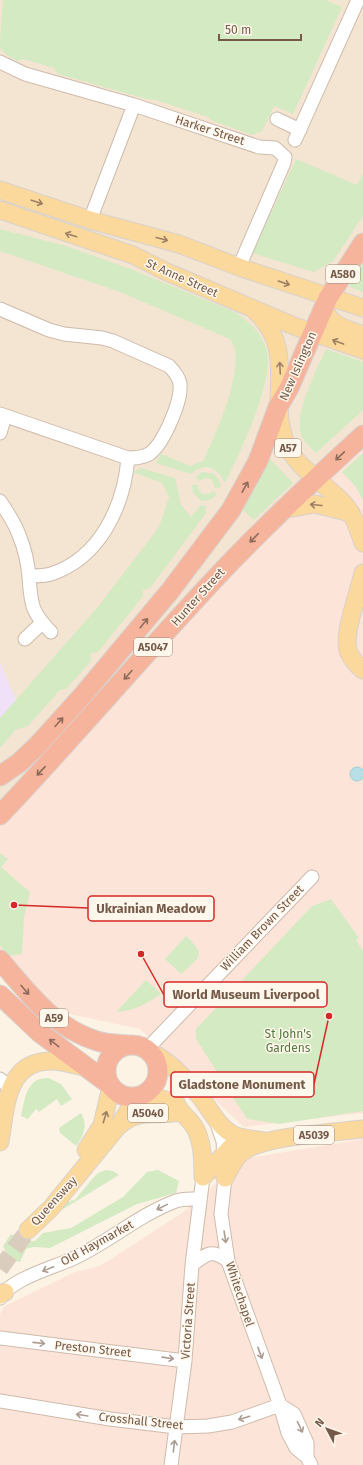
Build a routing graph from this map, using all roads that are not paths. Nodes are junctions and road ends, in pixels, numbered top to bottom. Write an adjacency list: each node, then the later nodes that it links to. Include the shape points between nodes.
1 (358, 0): 4 (street, via 298,135)
2 (0, 62): 3 (street, Harker Street, via 25,74)
3 (134, 105): 7 (street); 9 (street, Harker Street, via 259,147 275,148 285,157)
4 (277, 119)
5 (0, 190): 7 (main road, one-way to 7)
6 (0, 210): 12 (main road, St Anne Street, one-way to 6, via 134,255)
7 (90, 220): 9 (main road, one-way to 9, via 179,244)
8 (363, 243): 10 (highway, New Islington / A580)
9 (239, 267): 10 (main road, one-way to 10)
10 (326, 302): 13 (main road); 14 (main road); 15 (highway, New Islington / A580); 16 (main road, via 328,318)
11 (0, 308): 22 (street, via 49,330 113,341 169,366 176,373 180,384 180,398 159,442 150,453 141,458)
12 (252, 308): 15 (main road, St Anne Street); 18 (main road, one-way to 12, via 281,367 278,347 271,330)
13 (363, 308)
14 (363, 320)
15 (313, 332): 17 (main road, St Anne Street, one-way to 15); 18 (highway, New Islington / A5047)
16 (363, 335)
17 (363, 350)
18 (278, 407): 23 (main road, New Islington / A57, via 282,433 289,449); 32 (highway, Hunter Street / A5047, one-way to 18, via 19,764 83,695 140,628 218,528 250,478)
19 (3, 415): 20 (street); 22 (street)
20 (0, 433)
21 (363, 435): 23 (highway, Hunter Street / A5047, one-way to 23)
22 (128, 458): 29 (street, via 123,492 115,514 87,554 67,568 49,575)
23 (316, 478): 25 (highway, Hunter Street / A5047); 26 (main road, New Islington / A57, via 341,500)
24 (0, 500): 29 (street, via 20,536)
25 (281, 510): 26 (main road, one-way to 25, via 315,504); 33 (highway, Hunter Street / A5047, one-way to 33, via 225,568)
26 (351, 513): 27 (main road, New Islington / A57)
27 (363, 543)
28 (363, 573): 31 (main road, via 348,633 348,651)
29 (29, 576): 30 (street, via 29,594 36,615 46,628)
30 (25, 639)
31 (363, 670)
32 (0, 776)
33 (27, 787): 34 (highway, A5047); 35 (highway, A5047)
34 (0, 801)
35 (0, 815)
36 (312, 877): 40 (street, William Brown Street)
37 (0, 960): 39 (highway, A59, one-way to 39, via 35,1001 57,1021 98,1041)
38 (0, 995): 41 (highway, A59, one-way to 38, via 39,1032)
39 (128, 1045): 40 (highway, via 140,1046); 43 (highway, via 117,1050 110,1058 106,1068)
40 (148, 1051): 44 (highway, via 156,1063 157,1076 152,1087); 46 (main road, via 167,1061 200,1096)
41 (85, 1067): 42 (main road, via 56,1061 35,1063); 43 (highway, A59)
42 (6, 1084): 51 (main road)
43 (110, 1086): 44 (highway, via 124,1096); 47 (main road, Queensway, one-way to 43, via 51,1208 28,1230 45,1202 98,1133 107,1110)
44 (140, 1095): 45 (main road, A5040, via 176,1103); 47 (main road, Queensway)
45 (180, 1112): 47 (main road, A5040, via 167,1115 137,1114); 53 (main road, A5040, via 197,1131)
46 (215, 1120): 49 (main road, A5039, via 235,1136); 52 (street, via 223,1141)
47 (119, 1125)
48 (363, 1129): 50 (main road, A5039)
49 (243, 1137): 50 (main road, A5039); 52 (main road)
50 (264, 1141): 54 (main road, A5039, via 244,1150)
51 (0, 1142)
52 (224, 1154): 53 (main road); 54 (street)
53 (203, 1177): 55 (street, Victoria Street)
54 (225, 1178): 56 (street, Whitechapel, one-way to 56, via 221,1214)
55 (200, 1199): 57 (street, Victoria Street); 58 (street, Old Haymarket, one-way to 58, via 177,1200 154,1211 73,1258 39,1272)
56 (228, 1261): 57 (street, via 214,1253 206,1255); 62 (street, Whitechapel, one-way to 62)
57 (192, 1265): 60 (street, Victoria Street)
58 (2, 1295)
59 (0, 1338): 60 (street, Preston Street, one-way to 60)
60 (185, 1360): 63 (street, Victoria Street)
61 (0, 1401): 63 (street, Crosshall Street, one-way to 61)
62 (280, 1405): 63 (street, Crosshall Street, one-way to 63, via 232,1422); 64 (street, via 294,1414 307,1443)
63 (176, 1427): 65 (street, Victoria Street, one-way to 63)
64 (309, 1461)
65 (171, 1465)

